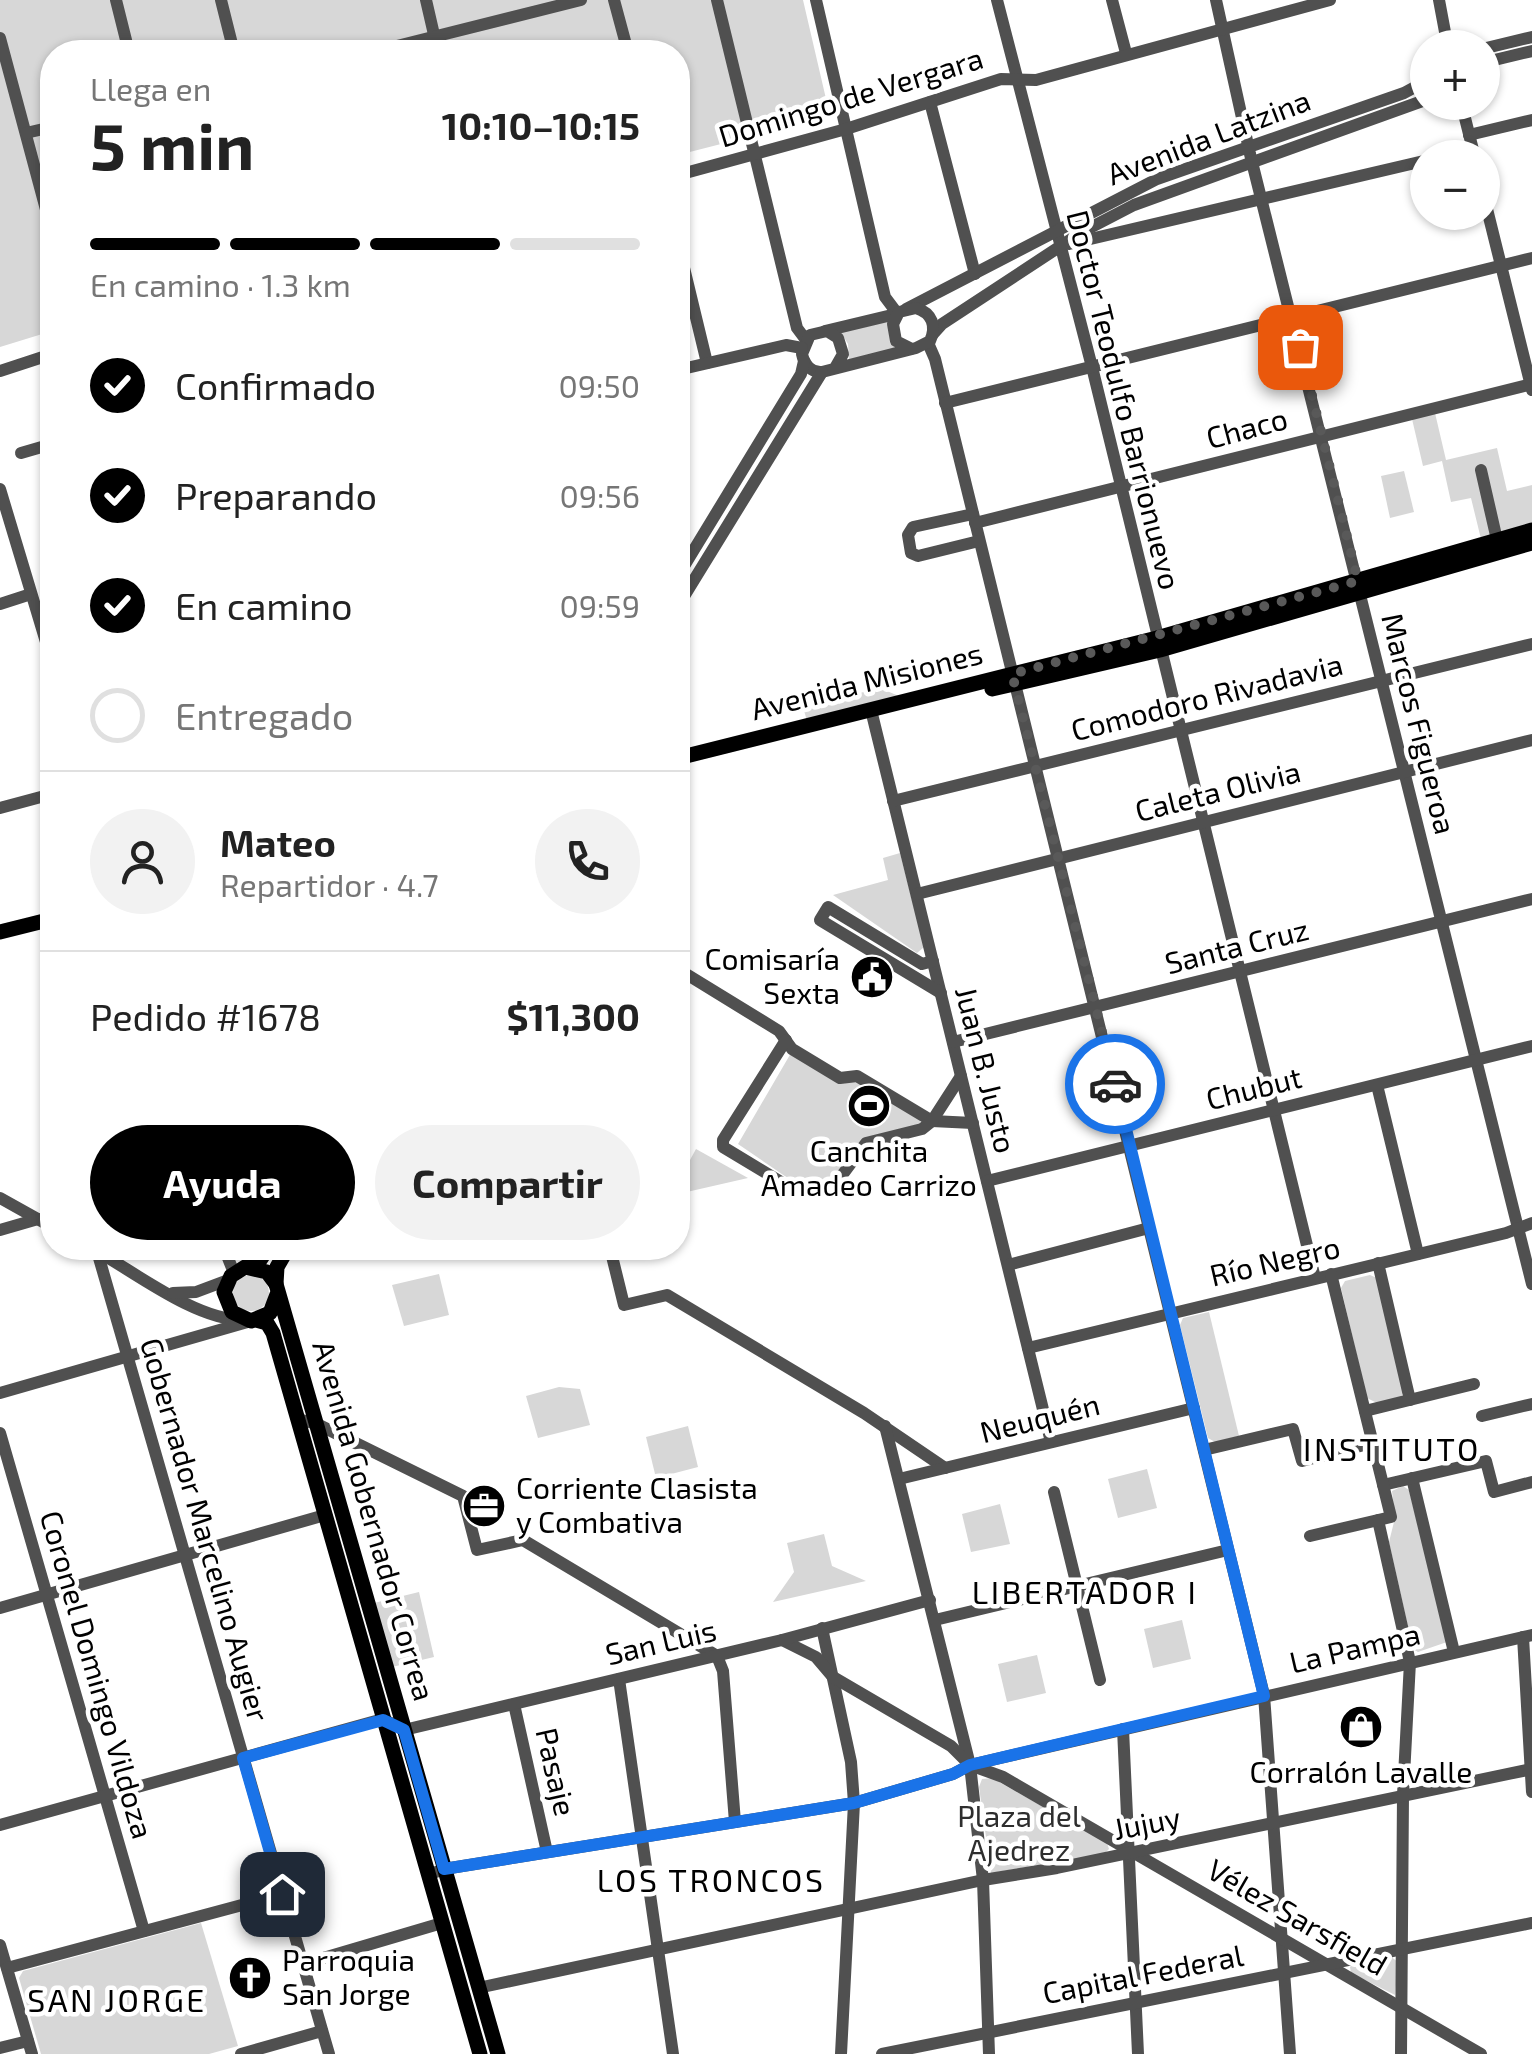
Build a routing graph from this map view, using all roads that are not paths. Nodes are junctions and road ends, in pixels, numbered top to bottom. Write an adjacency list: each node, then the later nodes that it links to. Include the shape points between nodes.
1 (116, 0): 18 (street)
2 (222, 0): 19 (street)
3 (426, 0): 15 (street)
4 (581, 0): 15 (street)
5 (614, 0): 22 (street)
6 (717, 0): 38 (street)
7 (816, 0): 33 (street)
8 (997, 0): 27 (street, Doctor Teodulfo Barrionuevo)
9 (1112, 0): 25 (street)
10 (1216, 0): 13 (street, Marcos Figueroa)
11 (1330, 0): 13 (street, Domingo de Vergara)
12 (1438, 0): 14 (street)
13 (1222, 29): 25 (street, Domingo de Vergara); 39 (street, Marcos Figueroa)
14 (1444, 30)
15 (434, 37): 20 (street); 21 (street)
16 (1532, 37): 23 (street)
17 (0, 38): 35 (street)
18 (126, 40)
19 (231, 40)
20 (422, 40)
21 (435, 40)
22 (625, 40)
23 (1500, 45)
24 (1532, 51): 26 (street)
25 (1126, 54): 27 (street, Domingo de Vergara, via 1036,80)
26 (1500, 59)
27 (1016, 79): 29 (street, Domingo de Vergara); 45 (street, Doctor Teodulfo Barrionuevo)
28 (1410, 90): 39 (street, Avenida Latzina)
29 (930, 102): 33 (street, Domingo de Vergara); 48 (street)
30 (1410, 105): 39 (street, Avenida Latzina)
31 (1466, 120): 36 (street)
32 (1532, 120): 36 (street)
33 (846, 129): 38 (street, Domingo de Vergara); 50 (street, via 885,297)
34 (40, 130): 35 (street)
35 (26, 133): 42 (street)
36 (1469, 134): 37 (street)
37 (1470, 140)
38 (754, 154): 41 (street, Domingo de Vergara); 57 (street)
39 (1250, 154): 43 (street, Marcos Figueroa); 45 (street, Avenida Latzina)
40 (1410, 164): 43 (street)
41 (690, 172)
42 (40, 186)
43 (1262, 198): 45 (street, via 1090,241); 52 (street, Marcos Figueroa)
44 (1492, 230): 47 (street)
45 (1059, 238): 48 (street, Avenida Latzina); 55 (street, Avenida Latzina); 61 (street, Doctor Teodulfo Barrionuevo)
46 (1532, 258): 47 (street)
47 (1501, 266): 52 (street); 53 (street)
48 (975, 274): 50 (street, Avenida Latzina)
49 (690, 303): 59 (street)
50 (900, 312): 54 (street, Avenida Latzina); 55 (street, via 926,312 933,324); 56 (street, via 892,324 894,338)
51 (1532, 316): 53 (street)
52 (1292, 318): 61 (street); 66 (street, Marcos Figueroa)
53 (1515, 320): 64 (street)
54 (822, 331): 57 (street); 62 (street, via 842,344 842,358)
55 (930, 339): 56 (street); 65 (street)
56 (912, 349): 62 (street)
57 (804, 350): 59 (street, via 786,345); 62 (street, via 811,369); 77 (street, via 801,374)
58 (40, 358): 63 (street)
59 (707, 363): 60 (street)
60 (690, 367)
61 (1092, 367): 65 (street); 70 (street, Doctor Teodulfo Barrionuevo)
62 (828, 370): 79 (street)
63 (0, 371)
64 (1532, 386): 66 (street, Chaco)
65 (946, 403): 72 (street)
66 (1322, 436): 70 (street, Chaco); 78 (street, Marcos Figueroa)
67 (40, 447): 68 (street)
68 (21, 453)
69 (1481, 470): 74 (street)
70 (1120, 488): 72 (street, Chaco); 83 (street, Doctor Teodulfo Barrionuevo)
71 (1, 495): 80 (street)
72 (974, 518): 75 (street); 75 (street, Chaco, via 913,526 911,553)
73 (1532, 530): 74 (main road, Avenida Misiones)
74 (1498, 540): 78 (main road, Avenida Misiones)
75 (979, 541): 85 (street)
76 (1532, 543): 78 (main road, Avenida Misiones)
77 (690, 556)
78 (1359, 586): 83 (main road, Avenida Misiones); 86 (street, Marcos Figueroa)
79 (690, 587)
80 (32, 594): 81 (street); 82 (street)
81 (0, 604)
82 (40, 609)
83 (1158, 644): 85 (main road, Avenida Misiones); 88 (street, Doctor Teodulfo Barrionuevo)
84 (1532, 644): 86 (street, Comodoro Rivadavia)
85 (1014, 679): 87 (main road, Avenida Misiones); 92 (street)
86 (1382, 680): 88 (street, Comodoro Rivadavia); 93 (street, Marcos Figueroa)
87 (872, 714): 90 (main road, Avenida Misiones); 91 (main road, Avenida Misiones); 95 (street, Juan B. Justo)
88 (1181, 731): 92 (street, Comodoro Rivadavia); 97 (street, Doctor Teodulfo Barrionuevo)
89 (1532, 740): 93 (street, Caleta Olivia)
90 (690, 755)
91 (690, 765)
92 (1036, 766): 95 (street, Comodoro Rivadavia); 98 (street)
93 (1404, 772): 97 (street, Caleta Olivia); 102 (street, Marcos Figueroa)
94 (40, 797): 96 (street)
95 (894, 800): 99 (street, Juan B. Justo)
96 (0, 808)
97 (1203, 822): 98 (street, Caleta Olivia); 105 (street, Doctor Teodulfo Barrionuevo)
98 (1058, 858): 99 (street, Caleta Olivia); 108 (street)
99 (916, 894): 104 (street, Juan B. Justo)
100 (1532, 900): 102 (street, Santa Cruz)
101 (40, 922): 103 (main road)
102 (1442, 922): 105 (street, Santa Cruz); 112 (street, Marcos Figueroa)
103 (0, 932)
104 (933, 961): 107 (street, Juan B. Justo); 107 (street, via 922,964 828,906 820,920)
105 (1240, 972): 108 (street, Santa Cruz); 115 (street, Doctor Teodulfo Barrionuevo)
106 (690, 976): 109 (street)
107 (941, 993): 110 (street, Juan B. Justo)
108 (1096, 1007): 110 (street, Santa Cruz); 118 (street)
109 (786, 1040): 116 (street, via 840,1078 857,1076); 116 (street, via 722,1148 798,1193 834,1186 866,1143)
110 (953, 1042): 113 (street, Juan B. Justo)
111 (1532, 1046): 112 (street, Chubut)
112 (1476, 1060): 114 (street, Chubut); 124 (street, Marcos Figueroa)
113 (961, 1076): 116 (street); 117 (street, Juan B. Justo)
114 (1376, 1085): 115 (street, Chubut); 126 (street)
115 (1274, 1110): 118 (street, Chubut); 138 (street, Doctor Teodulfo Barrionuevo)
116 (932, 1121): 117 (street)
117 (973, 1123): 119 (street, Juan B. Justo)
118 (1129, 1146): 119 (street, Chubut); 123 (street)
119 (987, 1181): 134 (street, Juan B. Justo)
120 (0, 1198): 121 (street)
121 (38, 1219): 125 (street)
122 (1532, 1223): 124 (street, Río Negro)
123 (1149, 1228): 134 (street); 143 (street)
124 (1518, 1228): 126 (street, Río Negro); 139 (street, Marcos Figueroa)
125 (0, 1230)
126 (1418, 1254): 133 (street, Río Negro)
127 (97, 1260): 148 (street, Gobernador Marcelino Augier)
128 (113, 1260): 141 (street)
129 (227, 1260): 137 (street)
130 (260, 1260): 135 (main road)
131 (281, 1260): 140 (main road)
132 (613, 1260): 158 (street, via 624,1305 667,1295)
133 (1378, 1263): 136 (street, Río Negro); 151 (street)
134 (1008, 1265): 147 (street, Juan B. Justo)
135 (251, 1267): 137 (main road); 140 (main road, via 266,1272)
136 (1331, 1274): 138 (street, Río Negro); 154 (street)
137 (231, 1276): 141 (street, via 196,1292); 142 (main road)
138 (1316, 1278): 143 (street, Río Negro)
139 (1532, 1284)
140 (277, 1288): 145 (main road, via 274,1307); 157 (main road, Avenida Gobernador Correa)
141 (168, 1292): 144 (street)
142 (225, 1299): 144 (street); 145 (main road, via 232,1312)
143 (1170, 1313): 147 (street, Río Negro); 153 (street)
144 (223, 1318): 145 (street); 146 (street)
145 (251, 1320): 146 (street); 156 (main road, Avenida Gobernador Correa, via 271,1326)
146 (216, 1331): 148 (street)
147 (1028, 1348): 160 (street, Juan B. Justo)
148 (128, 1356): 150 (street); 173 (street, Gobernador Marcelino Augier)
149 (1474, 1384): 151 (street)
150 (0, 1393)
151 (1410, 1400): 154 (street)
152 (1532, 1404): 155 (street)
153 (1194, 1408): 160 (street, Neuquén); 162 (street)
154 (1364, 1412): 161 (street)
155 (1482, 1416)
156 (298, 1419): 157 (street); 169 (main road, Avenida Gobernador Correa)
157 (317, 1424): 183 (street, via 463,1496 476,1550 524,1540); 192 (main road, Avenida Gobernador Correa)
158 (885, 1426): 163 (street); 165 (street)
159 (0, 1433): 175 (street, Coronel Domingo Vildoza)
160 (1051, 1442): 163 (street, Neuquén)
161 (1372, 1443): 162 (street, via 1302,1461 1293,1428); 167 (street)
162 (1204, 1450): 172 (street)
163 (945, 1468): 165 (street, Neuquén)
164 (1412, 1478): 166 (street, via 1486,1460 1494,1492); 167 (street); 182 (street)
165 (899, 1479): 176 (street)
166 (1532, 1482)
167 (1383, 1485): 170 (street)
168 (1054, 1492): 174 (street)
169 (325, 1515): 173 (street); 190 (main road, Avenida Gobernador Correa)
170 (1384, 1519): 171 (street); 184 (street)
171 (1310, 1536)
172 (1228, 1550): 174 (street); 188 (street)
173 (185, 1555): 175 (street); 193 (street, Gobernador Marcelino Augier)
174 (1077, 1586): 178 (street); 187 (street)
175 (48, 1594): 177 (street); 198 (street, Coronel Domingo Vildoza)
176 (930, 1600): 178 (street); 179 (street, San Luis)
177 (0, 1608)
178 (934, 1620): 194 (street)
179 (822, 1628): 181 (street, San Luis); 185 (street)
180 (1528, 1636): 182 (street, La Pampa); 195 (street)
181 (782, 1640): 183 (street, San Luis); 185 (street, Vélez Sarsfield, via 816,1657)
182 (1454, 1652): 184 (street, La Pampa)
183 (717, 1656): 186 (street, San Luis); 200 (street)
184 (1410, 1662): 188 (street, La Pampa); 197 (street)
185 (833, 1677): 194 (street, Vélez Sarsfield, via 951,1746); 199 (street)
186 (618, 1679): 189 (street, San Luis); 203 (street)
187 (1100, 1680)
188 (1264, 1696): 191 (street, La Pampa); 201 (street)
189 (514, 1704): 192 (street, San Luis); 204 (street, Pasaje)
190 (383, 1720): 192 (street); 193 (street); 206 (main road, Avenida Gobernador Correa)
191 (1123, 1728): 194 (street, La Pampa); 205 (street)
192 (404, 1730): 206 (main road, Avenida Gobernador Correa)
193 (243, 1758): 198 (street); 208 (street, Gobernador Marcelino Augier)
194 (970, 1765): 199 (street, La Pampa); 205 (street, Vélez Sarsfield, via 1003,1777); 207 (street)
195 (1531, 1769): 196 (street); 197 (street, Jujuy)
196 (1532, 1792)
197 (1403, 1795): 201 (street, Jujuy); 216 (street)
198 (105, 1796): 202 (street); 212 (street, Coronel Domingo Vildoza)
199 (854, 1803): 200 (street, La Pampa); 209 (street)
200 (735, 1822): 203 (street, La Pampa)
201 (1274, 1824): 205 (street, Jujuy); 213 (street)
202 (0, 1825)
203 (644, 1836): 204 (street, La Pampa); 215 (street)
204 (547, 1852): 206 (street, La Pampa)
205 (1131, 1852): 207 (street, Jujuy); 213 (street, Vélez Sarsfield); 222 (street)
206 (436, 1872): 210 (main road, Avenida Gobernador Correa); 221 (main road, Avenida Gobernador Correa)
207 (983, 1880): 209 (street, Jujuy); 225 (street)
208 (282, 1894): 212 (street); 217 (street, Gobernador Marcelino Augier)
209 (851, 1910): 215 (street, Jujuy); 233 (street)
210 (442, 1923): 217 (street); 230 (main road, Avenida Gobernador Correa)
211 (1532, 1923): 216 (street, Capital Federal)
212 (144, 1931): 219 (street)
213 (1282, 1938): 218 (street, Vélez Sarsfield); 220 (street)
214 (0, 1945): 219 (street)
215 (660, 1950): 221 (street, Jujuy); 232 (street)
216 (1402, 1950): 218 (street, Capital Federal); 223 (street)
217 (303, 1964): 224 (street, Gobernador Marcelino Augier)
218 (1325, 1964): 220 (street, Capital Federal); 223 (street, Vélez Sarsfield)
219 (6, 1968): 227 (street)
220 (1284, 1972): 222 (street, Capital Federal); 237 (street)
221 (478, 1988): 231 (main road, Avenida Gobernador Correa)
222 (1135, 2002): 225 (street, Capital Federal); 236 (street)
223 (1401, 2008): 238 (street); 239 (street, Vélez Sarsfield)
224 (322, 2032): 228 (street); 229 (street, Gobernador Marcelino Augier)
225 (988, 2032): 234 (street, Capital Federal); 235 (street)
226 (0, 2048): 227 (street)
227 (30, 2048)
228 (241, 2054)
229 (329, 2054)
230 (480, 2054)
231 (498, 2054)
232 (673, 2054)
233 (842, 2054)
234 (882, 2054)
235 (989, 2054)
236 (1138, 2054)
237 (1290, 2054)
238 (1401, 2054)
239 (1482, 2054)

